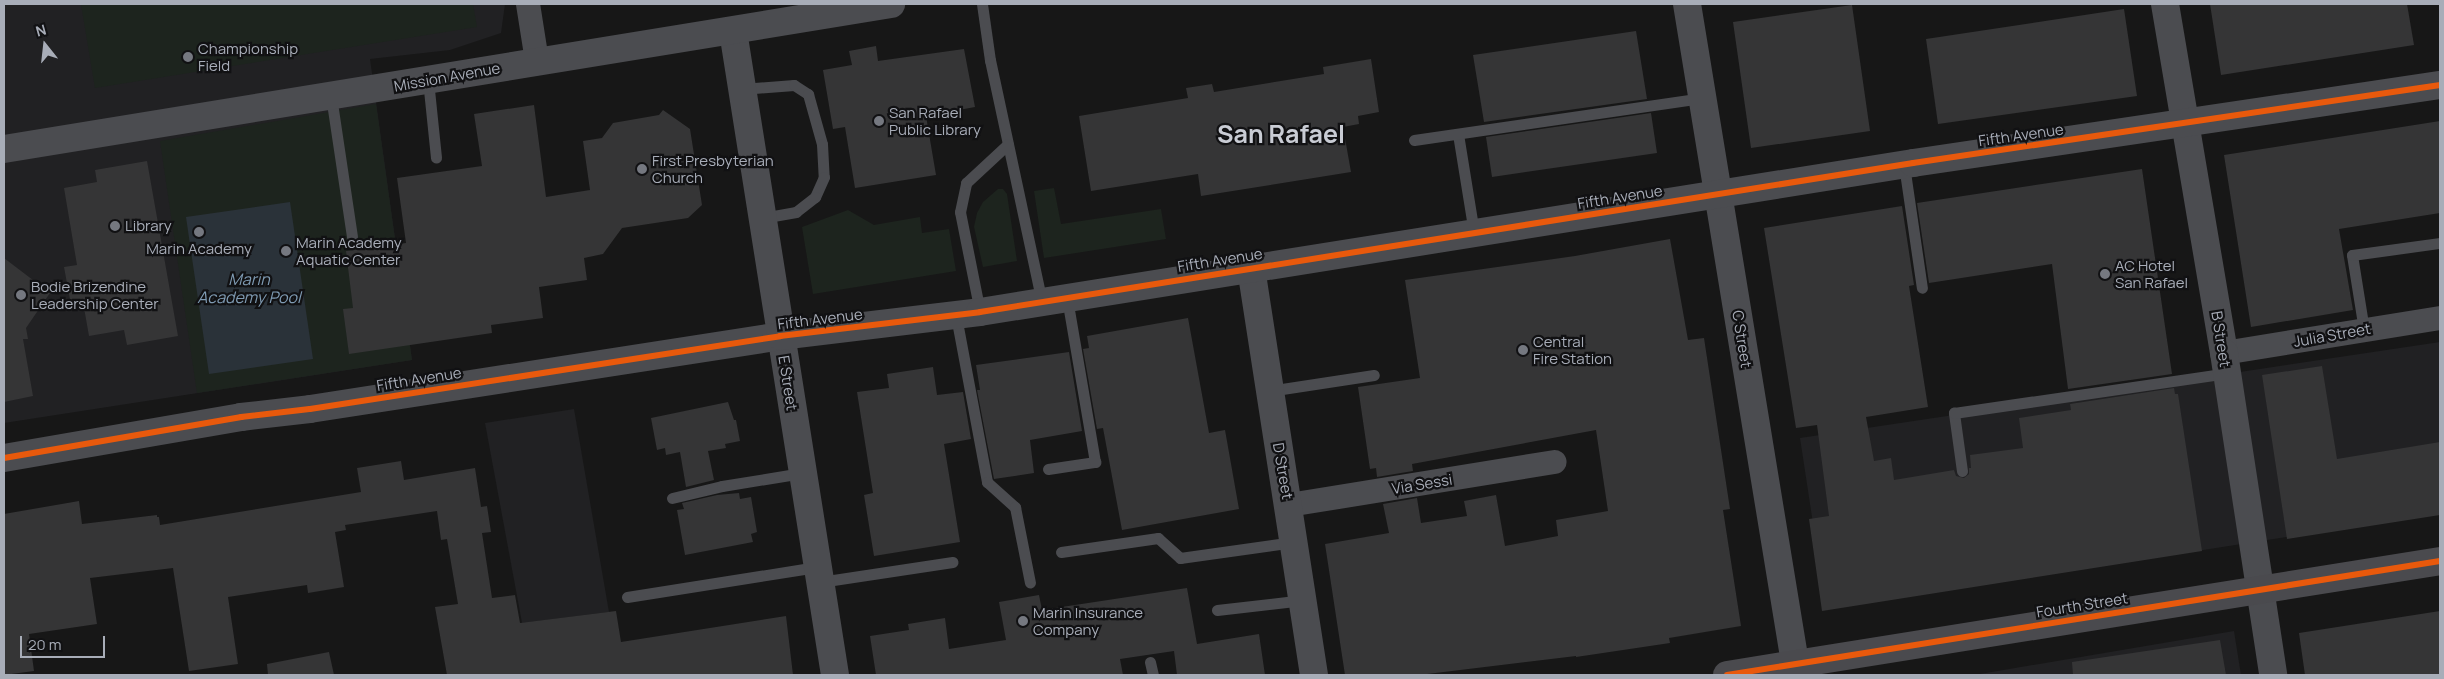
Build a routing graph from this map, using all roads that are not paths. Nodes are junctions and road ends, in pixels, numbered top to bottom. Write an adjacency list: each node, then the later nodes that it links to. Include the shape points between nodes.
1 (528, 4): 8 (street)
2 (891, 4): 6 (street, Mission Avenue)
3 (982, 4): 17 (lane)
4 (1687, 4): 13 (street, C Street)
5 (2165, 4): 14 (street, B Street)
6 (847, 7): 7 (street, Mission Avenue)
7 (733, 31): 8 (street, Mission Avenue); 11 (street, E Street)
8 (537, 61): 9 (street, Mission Avenue)
9 (428, 80): 12 (street, Mission Avenue); 19 (lane)
10 (2440, 85): 14 (street, Fifth Avenue)
11 (742, 89): 22 (street, E Street); 22 (lane, via 794,84 808,94 822,144 824,177 815,197 796,212)
12 (331, 96): 18 (street, Mission Avenue); 24 (lane)
13 (1703, 98): 15 (lane); 21 (street, C Street)
14 (2186, 123): 20 (street, Fifth Avenue); 33 (street, B Street)
15 (1458, 134): 16 (lane); 23 (lane)
16 (1414, 140)
17 (1008, 144): 28 (lane); 29 (lane, via 966,183 960,212)
18 (4, 149)
19 (436, 158)
20 (1904, 165): 21 (street, Fifth Avenue); 27 (lane)
21 (1719, 194): 23 (street, Fifth Avenue); 54 (street, C Street)
22 (762, 218): 32 (street, E Street)
23 (1474, 233): 26 (street, Fifth Avenue)
24 (352, 236)
25 (2440, 243): 31 (lane, via 2352,255)
26 (1251, 268): 28 (street, Fifth Avenue); 35 (street, D Street)
27 (1922, 288)
28 (1054, 300): 29 (street, Fifth Avenue); 38 (lane, via 1094,462)
29 (968, 314): 32 (street, Fifth Avenue); 48 (lane, via 987,482 1015,507)
30 (2440, 318): 31 (street, Julia Street)
31 (2364, 330): 33 (street, Julia Street)
32 (780, 336): 36 (street, Fifth Avenue, via 241,418); 40 (street, E Street)
33 (2225, 363): 39 (lane, via 1954,413); 49 (street, B Street)
34 (1374, 375): 35 (lane)
35 (1269, 392): 42 (street, D Street)
36 (4, 458)
37 (1555, 462): 42 (street, Via Sessi)
38 (1048, 469)
39 (1962, 471)
40 (802, 473): 41 (lane); 47 (street, E Street)
41 (672, 498)
42 (1289, 505): 43 (street, D Street)
43 (1294, 542): 44 (lane, via 1180,558 1158,538); 51 (street, D Street)
44 (1061, 552)
45 (2440, 561): 49 (main road, Fourth Street)
46 (953, 562): 47 (lane)
47 (819, 574): 50 (lane); 55 (street, E Street)
48 (1030, 582)
49 (2260, 589): 54 (main road, Fourth Street); 59 (street, B Street)
50 (627, 597)
51 (1303, 600): 52 (lane); 57 (street, D Street)
52 (1217, 610)
53 (1150, 662): 56 (lane)
54 (1796, 670): 58 (main road, Fourth Street)
55 (835, 675)
56 (1153, 675)
57 (1314, 675)
58 (1727, 675)
59 (2273, 675)

